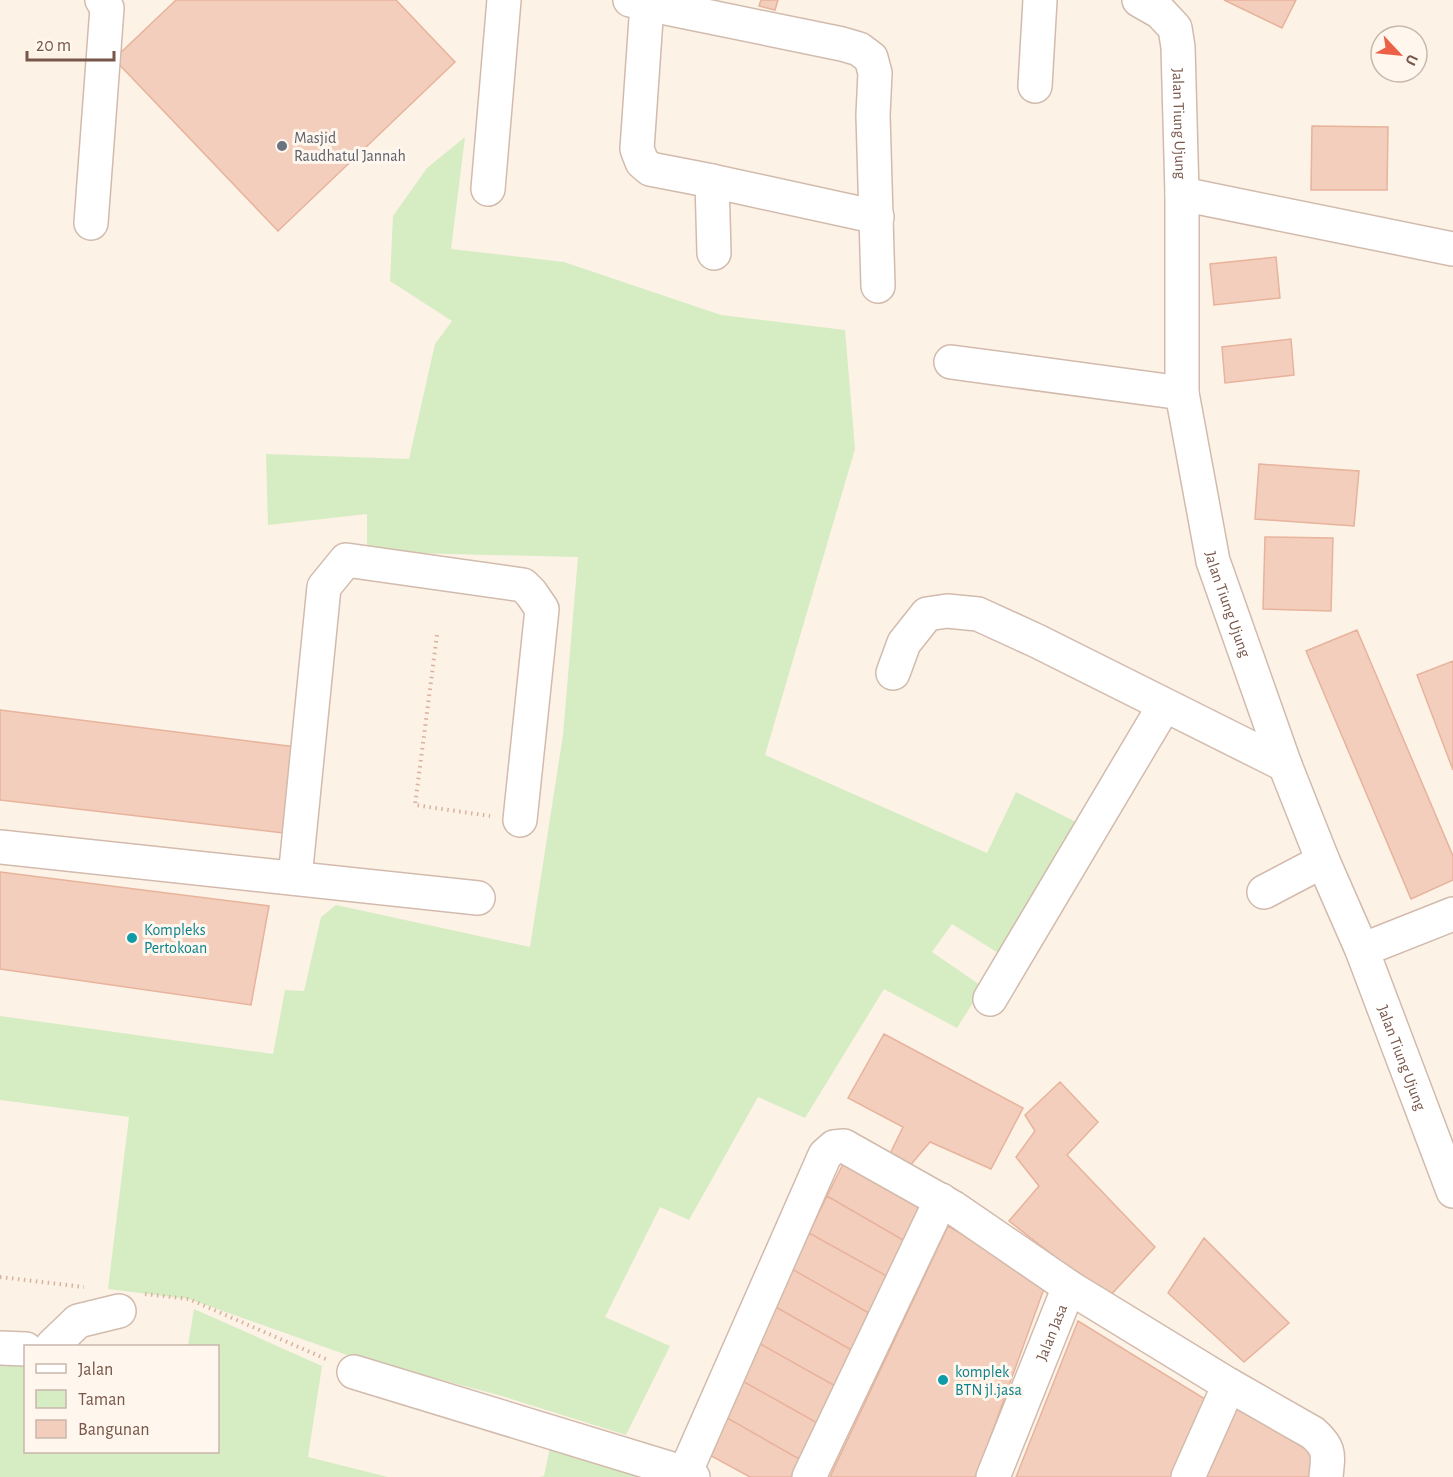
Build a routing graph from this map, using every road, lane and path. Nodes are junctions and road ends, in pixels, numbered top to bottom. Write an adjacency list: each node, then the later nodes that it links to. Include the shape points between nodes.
1 (102, 0): 11 (street, via 108,8)
2 (504, 0): 8 (street)
3 (1040, 0): 6 (street)
4 (1139, 0): 9 (street, Jalan Tiung Ujung, via 1160,12 1175,28)
5 (639, 2): 7 (street, via 637,149 642,162 650,169); 10 (street, via 842,44 860,49 871,58 875,74)
6 (1035, 86)
7 (712, 181): 10 (street); 13 (street)
8 (488, 189)
9 (1182, 194): 12 (street); 16 (street, Jalan Tiung Ujung)
10 (877, 217): 14 (street)
11 (91, 223)
12 (1453, 249)
13 (714, 253)
14 (878, 286)
15 (951, 362): 16 (street)
16 (1182, 393): 20 (street, Jalan Tiung Ujung, via 1213,561)
17 (437, 634): 21 (path, via 415,805)
18 (893, 673): 19 (street, via 904,643 927,614 978,614)
19 (1164, 706): 20 (street); 29 (street)
20 (1285, 765): 23 (street, Jalan Tiung Ujung)
21 (520, 820): 24 (street, via 542,609 523,585 346,560 324,588)
22 (0, 847): 24 (street)
23 (1323, 861): 25 (street); 28 (street, Jalan Tiung Ujung)
24 (295, 878): 26 (street)
25 (1264, 892)
26 (478, 898)
27 (1453, 914): 28 (street)
28 (1362, 950): 30 (street, Jalan Tiung Ujung)
29 (990, 999)
30 (1453, 1191)
31 (941, 1200): 34 (street); 41 (street, via 844,1146 825,1155); 42 (street)
32 (0, 1277): 33 (path)
33 (87, 1287)
34 (1069, 1287): 40 (street); 43 (street, Jalan Jasa)
35 (131, 1302): 36 (street, via 78,1321); 39 (path, via 189,1299)
36 (54, 1345)
37 (0, 1348): 38 (street)
38 (24, 1349)
39 (354, 1372): 41 (street)
40 (1229, 1384): 44 (street); 45 (street, via 1324,1443 1328,1455)
41 (689, 1475)
42 (809, 1477)
43 (993, 1477)
44 (1188, 1477)
45 (1326, 1477)

